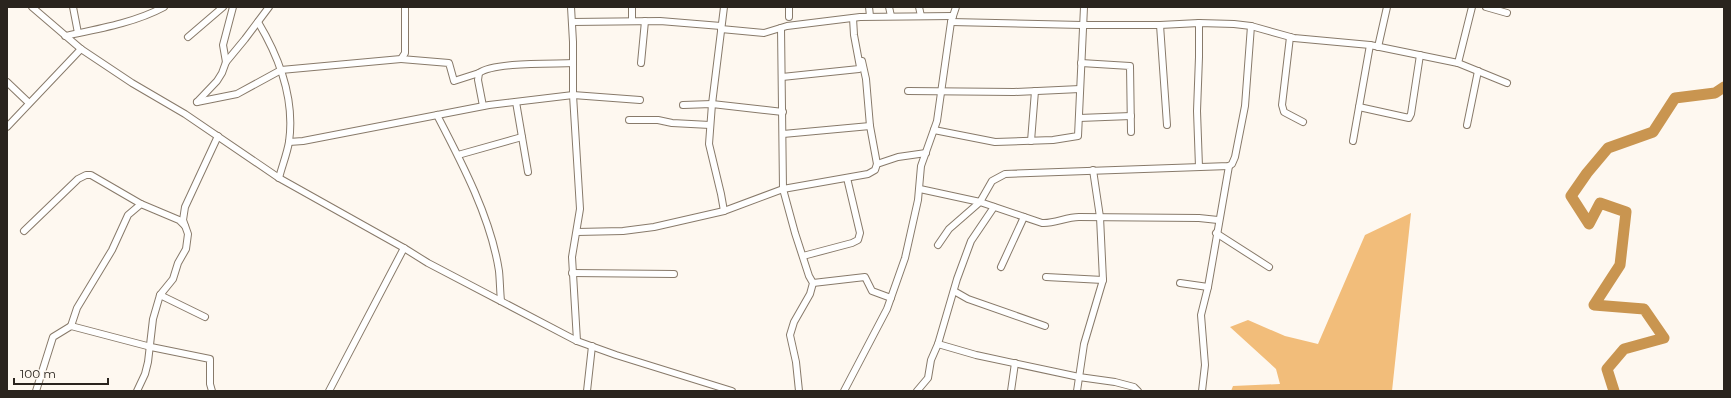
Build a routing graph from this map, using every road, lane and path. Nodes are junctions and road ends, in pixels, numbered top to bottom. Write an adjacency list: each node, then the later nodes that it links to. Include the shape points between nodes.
1 (32, 7): 38 (street)
2 (73, 7): 37 (street)
3 (164, 7): 37 (street)
4 (223, 7): 39 (street)
5 (233, 7): 47 (street, via 223,45)
6 (269, 7): 29 (street)
7 (405, 7): 45 (street, via 405,53)
8 (571, 7): 30 (street)
9 (632, 7): 27 (street)
10 (724, 7): 35 (street)
11 (789, 7): 24 (street)
12 (868, 7): 21 (street)
13 (889, 7): 22 (street)
14 (919, 7): 23 (street)
15 (956, 7): 26 (street)
16 (1084, 7): 32 (street)
17 (1387, 7): 42 (street)
18 (1472, 7): 50 (street)
19 (1486, 7): 20 (street)
20 (1508, 13)
21 (870, 16): 22 (street); 25 (street)
22 (891, 16): 23 (street)
23 (921, 16): 26 (street)
24 (789, 17)
25 (853, 18): 36 (street); 55 (street, via 859,69)
26 (952, 19): 32 (street); 60 (street)
27 (632, 21): 28 (street); 30 (street)
28 (645, 21): 35 (street, via 698,23); 49 (street)
29 (258, 22): 47 (street); 52 (street)
30 (572, 22): 48 (street)
31 (1199, 23): 33 (street); 34 (street); 93 (street)
32 (1082, 25): 33 (street); 51 (street)
33 (1160, 25): 77 (street)
34 (1250, 26): 40 (street); 92 (street, via 1246,106 1235,157)
35 (721, 28): 36 (street, via 764,33); 66 (street)
36 (781, 28): 55 (street)
37 (78, 33): 38 (street)
38 (65, 36): 43 (street)
39 (188, 37)
40 (1290, 37): 41 (street); 75 (street, via 1282,105 1284,112)
41 (1370, 45): 42 (street); 69 (street)
42 (1378, 47): 44 (street)
43 (81, 49): 65 (street); 84 (street)
44 (1420, 55): 50 (street); 69 (street, via 1409,118)
45 (401, 60): 52 (street); 54 (street, via 449,63 454,81)
46 (862, 60): 79 (street)
47 (226, 62): 52 (street, via 217,81 197,102 237,94)
48 (573, 62): 54 (street, via 498,67); 62 (street)
49 (641, 63)
50 (1458, 63): 53 (street)
51 (1081, 64): 58 (street); 72 (street, via 1130,66)
52 (281, 70): 88 (street, via 290,116)
53 (1478, 71): 57 (street); 78 (street)
54 (479, 73): 68 (street)
55 (782, 77): 70 (street)
56 (7, 82): 65 (street)
57 (1507, 83)
58 (1080, 89): 61 (street); 73 (street)
59 (908, 91): 60 (street)
60 (942, 91): 61 (street); 81 (street)
61 (1035, 91): 86 (street)
62 (573, 95): 63 (street); 64 (street); 109 (street, via 580,209)
63 (640, 100)
64 (516, 102): 68 (street); 85 (street)
65 (29, 103): 80 (street)
66 (712, 104): 67 (street); 70 (street); 76 (street)
67 (683, 105)
68 (483, 106): 71 (street)
69 (1359, 107): 87 (street)
70 (782, 112): 83 (street)
71 (437, 114): 88 (street); 90 (street)
72 (1131, 116): 73 (street); 82 (street)
73 (1079, 118): 86 (street, via 1078,136)
74 (629, 120): 76 (street)
75 (1303, 122)
76 (710, 125): 103 (street, via 709,144)
77 (1167, 125)
78 (1467, 125)
79 (870, 126): 83 (street); 91 (street)
80 (7, 127)
81 (934, 130): 86 (street, via 995,142); 89 (street)
82 (1131, 132)
83 (783, 134): 98 (street)
84 (218, 136): 96 (street); 107 (street, via 185,208 183,220)
85 (522, 137): 90 (street); 95 (street)
86 (1031, 141)
87 (1353, 141)
88 (289, 142): 96 (street)
89 (926, 153): 91 (street, via 898,157); 99 (street, via 921,170)
90 (458, 155): 126 (street, via 477,197 493,246 499,270)
91 (877, 164): 97 (street, via 875,170 868,174)
92 (1229, 166): 93 (street); 106 (street)
93 (1199, 167): 94 (street)
94 (1093, 170): 100 (street, via 1005,174 992,180); 105 (street)
95 (528, 172)
96 (279, 178): 112 (street)
97 (847, 178): 98 (street); 113 (street, via 860,234 858,240)
98 (783, 189): 103 (street); 113 (street)
99 (920, 189): 100 (street); 125 (street, via 905,258)
100 (980, 202): 102 (street); 111 (street, via 949,229)
101 (141, 204): 107 (street); 108 (street, via 91,175 86,175 78,179); 128 (street, via 128,215 112,250 77,308)
102 (994, 207): 104 (street); 123 (street, via 971,241)
103 (724, 211): 109 (street, via 654,227)
104 (1024, 217): 105 (street, via 1048,224 1067,217); 114 (street)
105 (1100, 218): 106 (street); 119 (street)
106 (1218, 220): 110 (street)
107 (186, 226): 124 (street, via 186,249 173,279)
108 (24, 231)
109 (577, 232): 116 (street)
110 (1216, 233): 115 (street); 122 (street)
111 (938, 245)
112 (404, 248): 126 (street); 139 (street)
113 (803, 256): 121 (street)
114 (1000, 267)
115 (1269, 267)
116 (572, 273): 117 (street); 130 (street)
117 (674, 274)
118 (1046, 277): 119 (street)
119 (1103, 280): 135 (street, via 1084,344)
120 (1180, 282): 122 (street)
121 (813, 284): 125 (street, via 865,277 872,291); 142 (street, via 790,335)
122 (1208, 287): 148 (street, via 1200,315 1205,365)
123 (954, 291): 129 (street, via 968,299); 131 (street)
124 (160, 295): 127 (street); 133 (street, via 153,319)
125 (891, 298): 143 (street)
126 (501, 301): 130 (street)
127 (205, 317)
128 (70, 326): 133 (street); 136 (street, via 53,337)
129 (1045, 326)
130 (577, 341): 132 (street)
131 (938, 344): 134 (street); 144 (street, via 931,360 928,378)
132 (592, 346): 140 (street); 141 (street)
133 (151, 347): 137 (street, via 145,374); 138 (street, via 210,359)
134 (1015, 363): 135 (street); 145 (street)
135 (1078, 377): 146 (street); 147 (street, via 1115,382 1134,387)
136 (36, 391)
137 (137, 391)
138 (212, 391)
139 (329, 391)
140 (587, 391)
141 (732, 391)
142 (799, 391)
143 (844, 391)
144 (916, 391)
145 (1011, 391)
146 (1077, 391)
147 (1138, 391)
148 (1202, 391)

